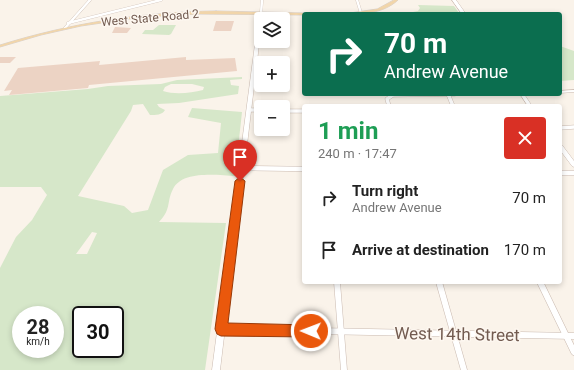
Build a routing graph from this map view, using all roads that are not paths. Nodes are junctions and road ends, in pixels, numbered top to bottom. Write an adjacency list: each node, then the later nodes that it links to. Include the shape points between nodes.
1 (90, 0): 14 (street)
2 (161, 0): 14 (street)
3 (262, 0): 7 (street)
4 (357, 0): 8 (street)
5 (396, 0): 9 (main road, via 381,8)
6 (454, 0): 10 (street)
7 (261, 12)
8 (361, 12)
9 (365, 12)
10 (463, 12)
11 (254, 14): 15 (main road, West State Road 2, via 165,14)
12 (290, 14): 13 (main road, West State Road 2)
13 (302, 14)
14 (68, 23): 15 (street)
15 (65, 28): 16 (main road, West State Road 2)
16 (0, 46)
17 (257, 48): 20 (street)
18 (574, 91): 19 (street)
19 (562, 92)
20 (249, 110): 21 (street); 28 (street)
21 (254, 110)
22 (290, 111): 23 (street)
23 (302, 111)
24 (574, 127): 25 (street)
25 (562, 128)
26 (562, 149): 27 (street)
27 (574, 165)
28 (242, 168): 29 (street); 35 (street)
29 (302, 169)
30 (562, 173): 31 (street)
31 (574, 173)
32 (337, 284): 36 (street)
33 (440, 284): 37 (street)
34 (541, 284): 38 (street)
35 (221, 329): 36 (street, West 14th Street); 41 (street)
36 (341, 332): 37 (street, West 14th Street); 42 (street)
37 (454, 334): 38 (street, West 14th Street); 43 (street)
38 (566, 336): 39 (street, West 14th Street); 40 (street)
39 (574, 336)
40 (574, 352)
41 (216, 370)
42 (344, 370)
43 (464, 370)

